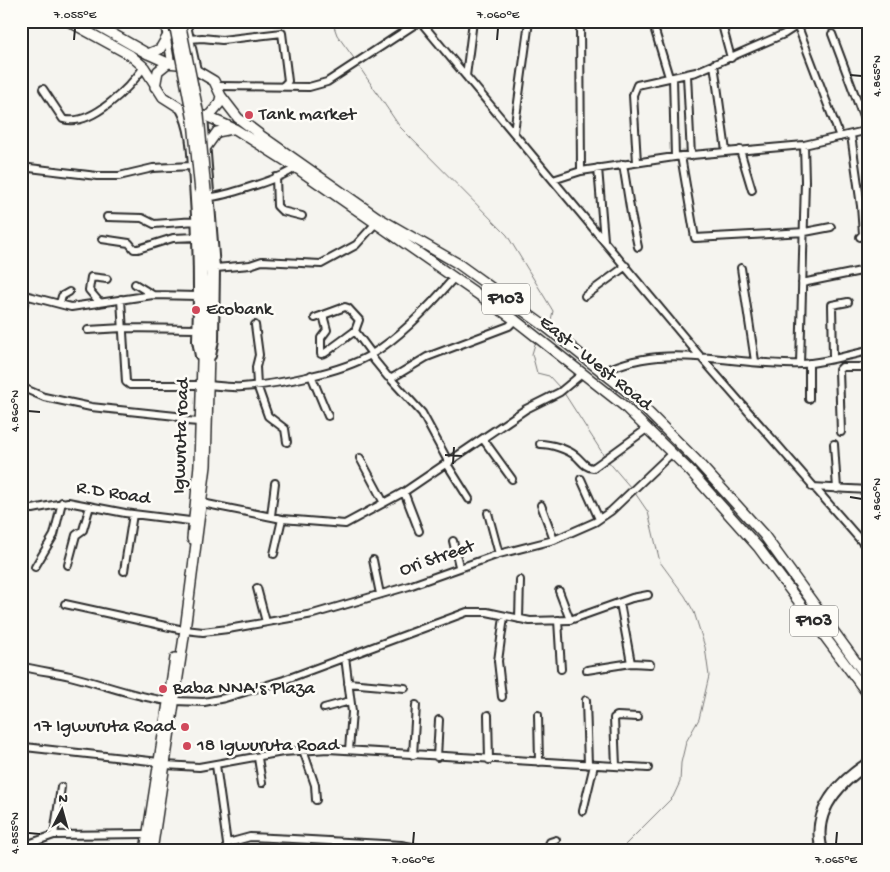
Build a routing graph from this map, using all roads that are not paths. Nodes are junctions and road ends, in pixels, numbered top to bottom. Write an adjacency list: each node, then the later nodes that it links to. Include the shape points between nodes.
1 (68, 21): 20 (main road, via 130,55)
2 (90, 21): 16 (main road)
3 (164, 21): 14 (street)
4 (186, 21): 15 (street)
5 (420, 21): 23 (street); 25 (street, via 327,82 309,87)
6 (473, 21): 23 (street)
7 (529, 21): 34 (street)
8 (580, 21): 49 (street)
9 (652, 21): 24 (street)
10 (721, 21): 17 (street)
11 (177, 22): 54 (main road, Igwuruta road, bridge)
12 (795, 24): 17 (street, via 784,34); 36 (street)
13 (832, 34): 33 (street)
14 (167, 37): 16 (main road, via 160,49); 18 (street)
15 (190, 39): 21 (street); 25 (street, via 222,40 282,33 288,80)
16 (148, 54): 18 (main road)
17 (731, 58): 19 (street)
18 (170, 62): 21 (main road, via 179,62); 27 (main road, via 158,72)
19 (714, 64): 22 (street); 40 (street)
20 (144, 67): 27 (main road); 28 (street, via 133,83 114,100 81,118 63,119)
21 (197, 70): 26 (main road)
22 (687, 75): 24 (street); 42 (street)
23 (466, 76): 34 (street)
24 (671, 77): 41 (street); 43 (street, via 644,82 634,88)
25 (284, 85): 26 (street)
26 (218, 86): 29 (main road)
27 (155, 87): 30 (main road)
28 (43, 89)
29 (221, 96): 31 (main road, via 219,104); 52 (main road, East - West Road / F103, via 238,118)
30 (179, 108): 31 (main road); 45 (street, via 186,120)
31 (206, 117): 32 (main road, East - West Road / F103); 38 (street)
32 (235, 129): 38 (main road, via 217,132); 47 (main road, East - West Road / F103)
33 (868, 130): 35 (street)
34 (514, 132): 51 (street)
35 (851, 135): 36 (street); 62 (street, via 862,206 863,234)
36 (840, 138): 37 (street)
37 (804, 145): 39 (street); 60 (street)
38 (207, 146): 54 (street)
39 (740, 150): 40 (street); 53 (street)
40 (726, 151): 42 (street)
41 (678, 156): 42 (street); 43 (street); 60 (street, via 695,238)
42 (691, 156)
43 (637, 162): 44 (street)
44 (623, 164): 48 (street); 65 (street)
45 (192, 166): 46 (street, via 154,168 119,176); 57 (street)
46 (21, 167)
47 (295, 167): 50 (street); 52 (main road, East - West Road / F103)
48 (598, 168): 49 (street); 64 (street)
49 (581, 171): 51 (street)
50 (276, 177): 54 (street, via 246,190); 55 (street, via 277,206 282,211)
51 (553, 180): 64 (street)
52 (333, 190): 58 (main road, East - West Road / F103); 102 (main road, East - West Road / F103, via 457,263)
53 (752, 190)
54 (206, 193): 67 (street); 100 (main road, Igwuruta road, via 203,255)
55 (302, 216)
56 (107, 217): 57 (street, via 142,218 154,224)
57 (196, 221): 61 (street)
58 (375, 224): 67 (street, via 356,245 321,264 262,261 253,265); 70 (main road, East - West Road / F103)
59 (831, 227): 60 (street)
60 (804, 232): 72 (street)
61 (197, 237): 63 (street, via 174,238 138,249 129,243); 77 (street)
62 (860, 237)
63 (102, 238)
64 (604, 241): 66 (street)
65 (638, 247)
66 (626, 266): 78 (street); 94 (street)
67 (216, 268): 100 (street, via 215,340)
68 (741, 268): 96 (street)
69 (869, 272): 72 (street)
70 (453, 278): 86 (main road, East - West Road / F103); 93 (street, via 413,320)
71 (107, 279): 82 (street, via 91,277 89,290)
72 (802, 283): 99 (street)
73 (135, 284): 76 (street)
74 (69, 292): 81 (street, via 62,296)
75 (24, 294): 81 (street); 84 (street)
76 (153, 295): 77 (street); 79 (street)
77 (197, 296): 89 (street)
78 (585, 296)
79 (121, 299): 82 (street); 88 (street)
80 (848, 302): 95 (street, via 832,304)
81 (60, 303): 82 (street, via 71,307)
82 (100, 303)
83 (323, 315): 85 (street); 91 (street, via 347,308 359,320); 91 (street, via 327,330 321,338 321,354)
84 (21, 316)
85 (315, 318)
86 (515, 320): 103 (main road, East - West Road / F103); 105 (street, via 509,326 427,357)
87 (255, 325): 107 (street, via 259,355 256,362)
88 (124, 328): 89 (street); 90 (street); 106 (street, via 126,382 130,385)
89 (197, 329): 100 (street)
90 (88, 330)
91 (354, 331): 93 (street)
92 (868, 351): 95 (street); 97 (street)
93 (371, 355): 104 (street); 105 (street)
94 (699, 355): 96 (street, via 734,361); 102 (street, via 642,358); 124 (street)
95 (832, 358): 98 (street)
96 (754, 360): 99 (street)
97 (869, 362)
98 (809, 363): 99 (street); 109 (street)
99 (800, 364)
100 (205, 367): 106 (main road, Igwuruta road)
101 (869, 367): 113 (street, via 842,367 839,370)
102 (603, 372): 165 (main road, East - West Road / F103, via 661,424 764,535)
103 (583, 373): 112 (main road, East - West Road / F103); 114 (street, via 560,392 530,406)
104 (311, 375): 107 (street); 110 (street)
105 (389, 377): 120 (street, via 422,413)
106 (204, 385): 107 (street); 111 (main road, Igwuruta road); 130 (main road, Igwuruta road, via 206,466)
107 (257, 385): 115 (street, via 268,416 285,429)
108 (21, 387): 111 (street, via 44,397 91,407 176,416)
109 (809, 399)
110 (328, 416)
111 (199, 422): 140 (main road, Igwuruta road)
112 (648, 428): 116 (street, via 590,468 573,454); 118 (main road, East - West Road / F103)
113 (842, 432)
114 (484, 439): 120 (street); 121 (street)
115 (287, 442)
116 (540, 444)
117 (834, 444): 125 (street)
118 (672, 453): 139 (street, Ori Street); 165 (main road, East - West Road / F103, via 758,547)
119 (360, 458): 131 (street)
120 (448, 464): 127 (street); 128 (street)
121 (512, 479)
122 (581, 479): 139 (street)
123 (275, 483): 137 (street)
124 (812, 487): 125 (street); 144 (street)
125 (837, 489): 126 (street)
126 (869, 490)
127 (404, 492): 131 (street); 141 (street)
128 (470, 499)
129 (62, 502): 133 (street, R.D Road); 134 (street, R.D Road, via 33,509); 150 (street, via 54,535)
130 (202, 503): 137 (street); 140 (main road, Igwuruta road)
131 (384, 503): 138 (street, via 340,526)
132 (541, 505): 142 (street)
133 (90, 506): 136 (street, R.D Road); 148 (street, via 83,530 76,535)
134 (21, 508)
135 (488, 513): 146 (street)
136 (133, 514): 140 (street, R.D Road); 151 (street)
137 (271, 516): 138 (street)
138 (282, 519): 145 (street)
139 (599, 519): 142 (street, Ori Street)
140 (197, 522): 164 (main road, Igwuruta road)
141 (419, 531)
142 (554, 540): 146 (street, Ori Street)
143 (453, 541): 149 (street)
144 (869, 550)
145 (274, 554)
146 (499, 554): 149 (street, Ori Street)
147 (373, 560): 155 (street)
148 (68, 565)
149 (459, 566): 155 (street, Ori Street)
150 (35, 567)
151 (124, 570)
152 (520, 580): 160 (street)
153 (257, 588): 163 (street)
154 (559, 592): 162 (street)
155 (380, 594): 163 (street, Ori Street, via 314,614)
156 (648, 595): 157 (street)
157 (620, 603): 162 (street); 167 (street)
158 (65, 604): 164 (street, Ori Street)
159 (504, 617): 160 (street); 166 (street, via 487,612 467,612); 176 (street, via 498,661)
160 (519, 619): 161 (street)
161 (558, 620): 162 (street); 170 (street)
162 (570, 620)
163 (266, 622): 164 (street, Ori Street, via 210,631)
164 (182, 630): 178 (main road, Igwuruta road)
165 (835, 641): 172 (main road, East - West Road / F103); 175 (main road, East - West Road / F103)
166 (345, 657): 173 (street); 178 (street, via 225,698 204,702)
167 (631, 663): 168 (street); 171 (street)
168 (650, 664)
169 (21, 666): 178 (street)
170 (561, 669)
171 (587, 670)
172 (869, 680)
173 (348, 683): 174 (street); 179 (street)
174 (405, 688)
175 (869, 696)
176 (502, 697)
177 (586, 700): 197 (street)
178 (171, 701): 195 (main road, Igwuruta road)
179 (350, 701): 181 (street); 188 (street)
180 (416, 706): 189 (street)
181 (324, 708)
182 (488, 715): 192 (street)
183 (538, 715): 193 (street)
184 (638, 717): 198 (street, via 614,718)
185 (439, 720): 190 (street)
186 (25, 747): 195 (street)
187 (304, 750): 188 (street); 191 (street); 202 (street, via 315,785)
188 (349, 750): 189 (street)
189 (413, 755): 190 (street)
190 (437, 756): 192 (street)
191 (258, 758): 196 (street); 200 (street)
192 (488, 760): 193 (street)
193 (538, 762): 197 (street)
194 (868, 762): 215 (highway, via 828,801 819,827)
195 (162, 764): 196 (street, via 184,768); 204 (main road, Igwuruta road); 212 (main road, Igwuruta road)
196 (216, 765): 208 (street)
197 (591, 765): 198 (street); 203 (street)
198 (616, 766): 199 (street)
199 (648, 768)
200 (262, 783)
201 (61, 787): 205 (street)
202 (316, 800)
203 (582, 811)
204 (148, 834): 205 (street); 211 (main road, Igwuruta road)
205 (54, 835): 207 (street)
206 (556, 840): 214 (street, via 550,842)
207 (31, 842)
208 (228, 843): 209 (street, via 250,837); 213 (street)
209 (397, 848): 210 (street)
210 (431, 850)
211 (145, 851)
212 (152, 851)
213 (228, 851)
214 (546, 851)
215 (822, 851)

